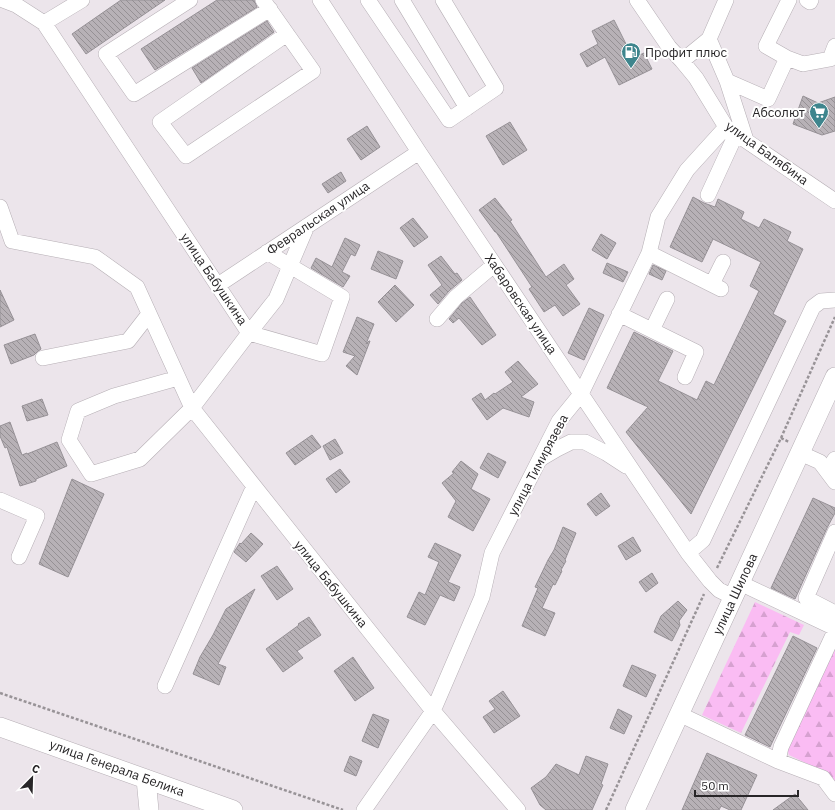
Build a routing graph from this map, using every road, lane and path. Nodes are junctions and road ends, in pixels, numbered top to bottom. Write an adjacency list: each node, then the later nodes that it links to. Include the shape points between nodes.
1 (3, 0): 14 (street, улица Бабушкина)
2 (82, 0): 14 (street)
3 (190, 0): 13 (street, via 106,54 134,94)
4 (320, 0): 24 (street, Хабаровская улица)
5 (368, 0): 22 (street, via 449,120)
6 (402, 0): 22 (street)
7 (443, 0): 22 (street, via 496,88)
8 (637, 0): 18 (street, улица Балябина, via 669,47)
9 (726, 0): 16 (street)
10 (789, 0): 19 (street, via 766,46)
11 (807, 0): 12 (street)
12 (810, 0)
13 (267, 4): 15 (street)
14 (44, 23): 34 (street, улица Бабушкина)
15 (287, 34): 15 (street, via 313,71 186,156 160,122)
16 (709, 39): 18 (street); 20 (street)
17 (835, 46): 19 (street, via 830,58 803,64)
18 (688, 56): 20 (street, via 701,50); 23 (street, улица Балябина, via 696,78)
19 (786, 58): 21 (street, via 768,99)
20 (719, 63): 21 (street)
21 (727, 81): 23 (street)
22 (467, 108)
23 (736, 134): 25 (street); 26 (street, улица Балябина); 30 (street, улица Тимирязева, via 687,170 658,217)
24 (419, 152): 28 (street, Февральская улица); 32 (street, Хабаровская улица)
25 (708, 195)
26 (835, 201)
27 (0, 207): 37 (street, via 12,241 95,257 137,287)
28 (307, 226): 29 (street, Февральская улица); 33 (street)
29 (267, 252): 33 (street); 34 (street, Февральская улица)
30 (648, 253): 31 (street, via 717,287); 38 (street, улица Тимирязева)
31 (723, 262)
32 (494, 265): 40 (street, via 456,297); 47 (street, Хабаровская улица)
33 (290, 266): 42 (street, via 276,299); 42 (street, via 342,297 322,354)
34 (218, 285): 42 (street, улица Бабушкина)
35 (667, 299): 41 (street)
36 (835, 300): 57 (street, via 821,301 813,307 703,540)
37 (149, 314): 43 (street, via 128,341); 46 (street)
38 (619, 314): 41 (street); 47 (street, улица Тимирязева)
39 (835, 317): 59 (path, via 781,438)
40 (437, 319)
41 (652, 330): 44 (street, via 696,352)
42 (249, 333): 48 (street, улица Бабушкина)
43 (43, 358)
44 (685, 377)
45 (835, 377): 49 (main road, улица Шилова)
46 (178, 378): 48 (street); 48 (street, via 114,396 78,411 69,440 91,474 140,459)
47 (581, 394): 50 (street, улица Тимирязева, via 559,421); 52 (street, Хабаровская улица)
48 (192, 408): 54 (street, улица Бабушкина)
49 (800, 453): 53 (street, via 820,462); 60 (main road, улица Шилова)
50 (540, 459): 52 (street, via 571,442 585,442); 66 (street, улица Тимирязева, via 492,553 482,597)
51 (835, 459): 53 (street)
52 (633, 470): 57 (street, Хабаровская улица)
53 (832, 478)
54 (254, 486): 64 (street); 66 (street, улица Бабушкина)
55 (0, 500): 58 (street, via 36,516)
56 (835, 532): 61 (street, via 806,598)
57 (688, 553): 59 (street, Хабаровская улица)
58 (19, 557)
59 (710, 581): 60 (street, Хабаровская улица, via 719,590); 77 (path)
60 (737, 590): 62 (street, Хабаровская улица); 67 (main road, улица Шилова)
61 (835, 613)
62 (835, 628)
63 (835, 631): 69 (street, via 781,747)
64 (165, 686)
65 (0, 693): 74 (path)
66 (433, 711): 75 (street, улица Тимирязева); 76 (street, улица Бабушкина)
67 (679, 714): 69 (street); 78 (main road, улица Шилова)
68 (0, 727): 70 (main road, улица Генерала Белика)
69 (778, 761): 71 (street)
70 (146, 779): 72 (main road); 73 (main road, улица Генерала Белика)
71 (832, 784)
72 (149, 810)
73 (233, 810)
74 (343, 810)
75 (364, 810)
76 (518, 810)
77 (606, 810)
78 (635, 810)

